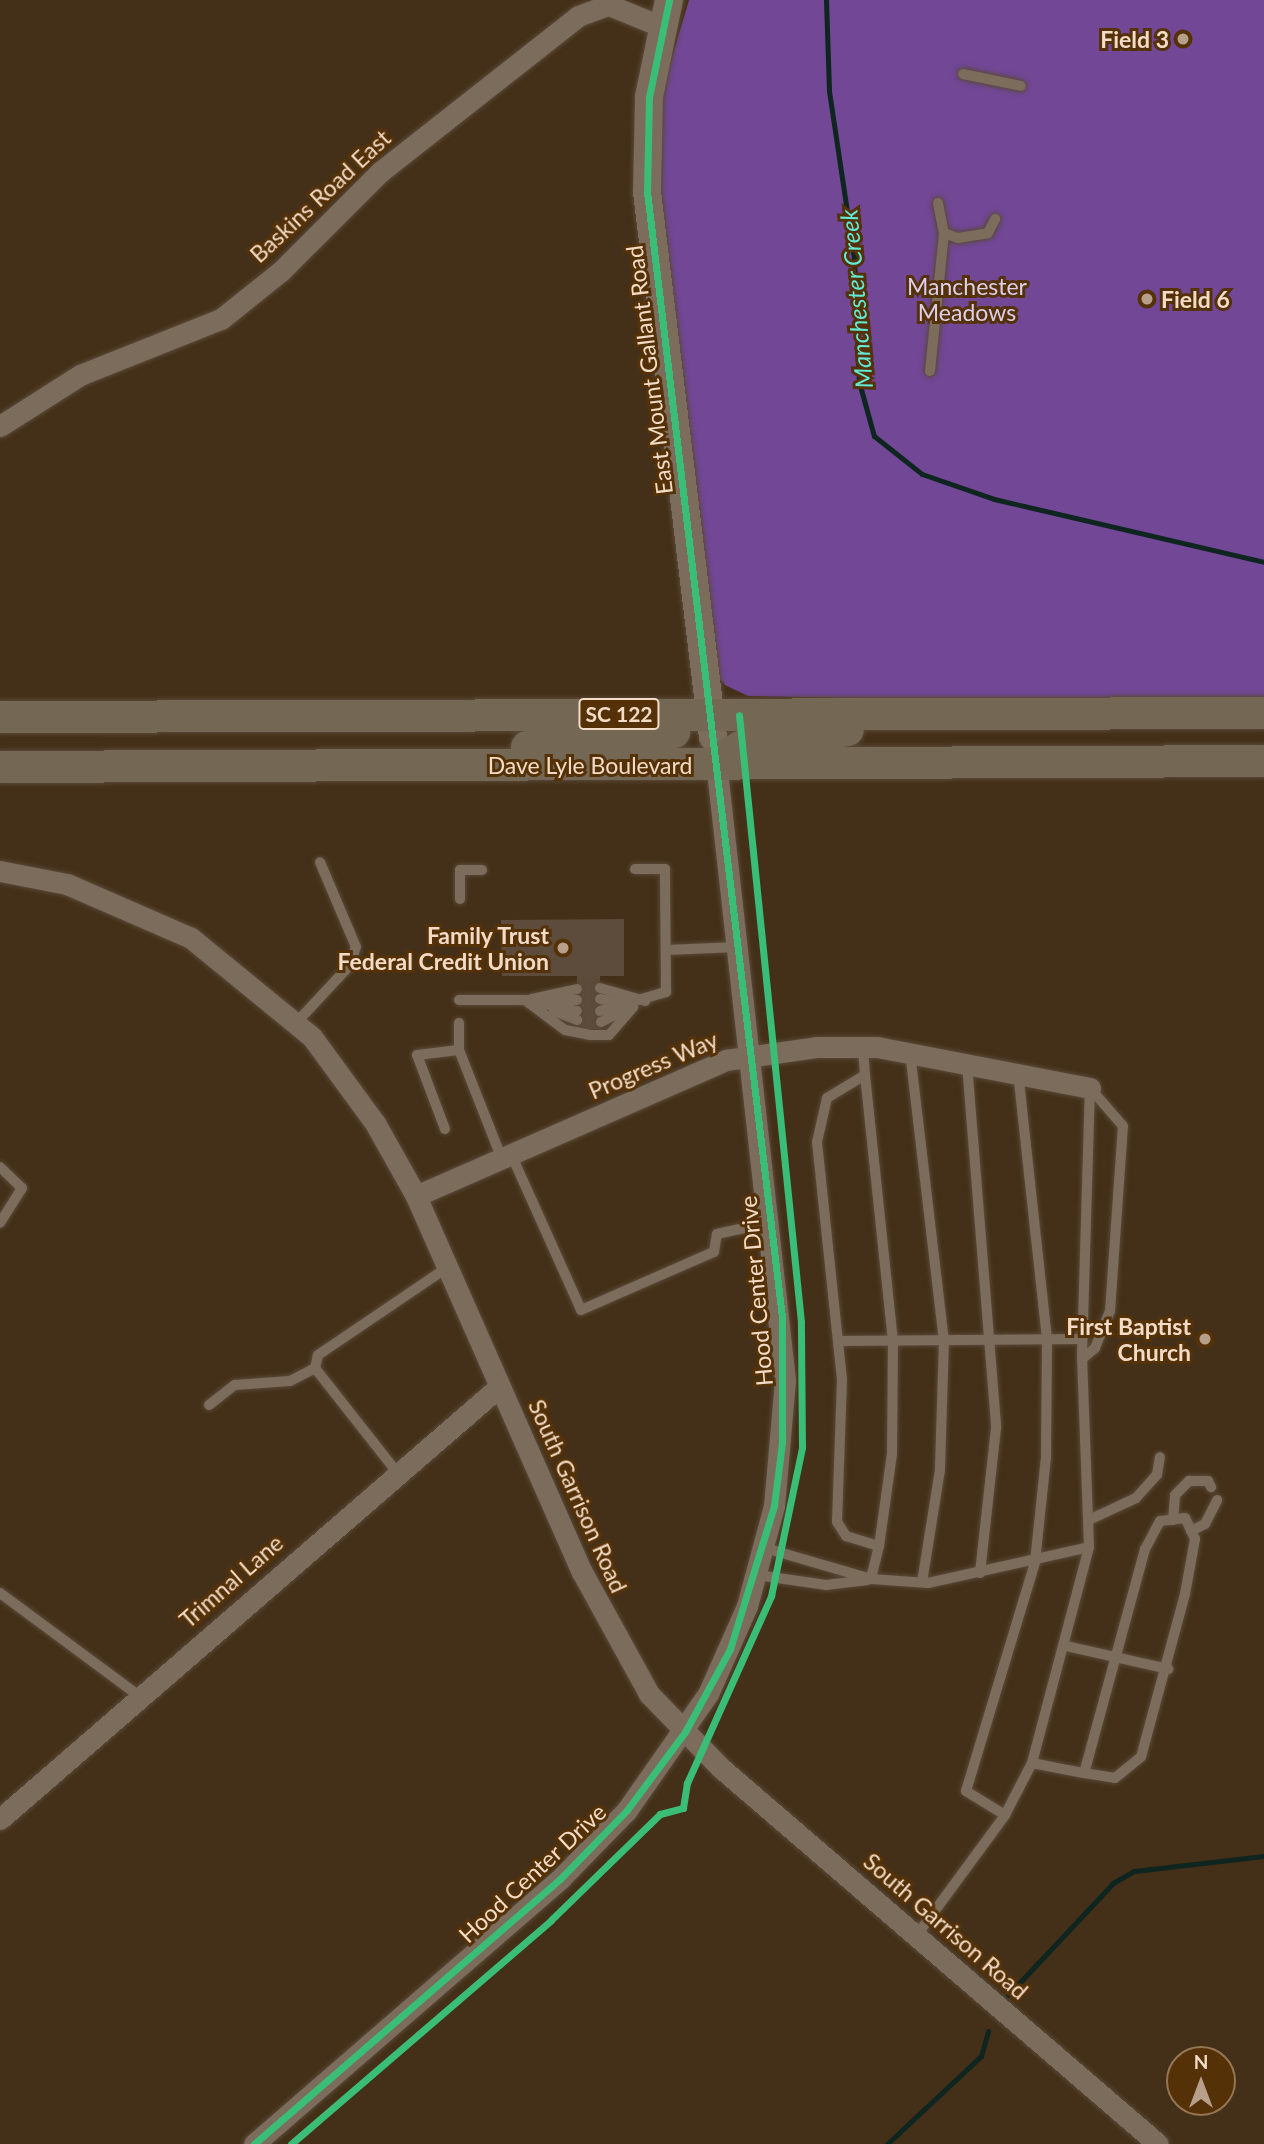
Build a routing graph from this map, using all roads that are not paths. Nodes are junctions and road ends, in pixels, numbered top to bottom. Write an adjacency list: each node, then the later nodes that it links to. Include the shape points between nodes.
1 (669, 0): 3 (street, East Mount Gallant Road)
2 (608, 3): 3 (street, Baskins Road East); 10 (street, Baskins Road East, via 578,16 475,93 221,319 80,375)
3 (663, 27): 14 (street, East Mount Gallant Road, via 649,97 647,192)
4 (963, 74): 5 (lane)
5 (1021, 86)
6 (938, 203): 8 (lane)
7 (995, 219): 8 (lane, via 988,233 973,238)
8 (944, 233): 9 (lane)
9 (929, 371)
10 (0, 426)
11 (1264, 713): 12 (main road, Dave Lyle Boulevard / SC 122)
12 (949, 714): 14 (main road, Dave Lyle Boulevard / SC 122); 14 (main road, via 732,750)
13 (0, 717): 14 (main road, Dave Lyle Boulevard / SC 122)
14 (713, 739): 15 (main road, Dave Lyle Boulevard / SC 122); 16 (main road, Dave Lyle Boulevard / SC 122); 16 (main road, via 689,730); 23 (street, Hood Center Drive)
15 (1264, 761)
16 (352, 766): 17 (main road, Dave Lyle Boulevard / SC 122)
17 (0, 767)
18 (320, 862): 28 (lane, via 356,947 350,965)
19 (635, 869): 24 (lane, via 665,869)
20 (482, 870): 22 (lane, via 460,870)
21 (0, 871): 28 (street, South Garrison Road, via 67,884 132,907 191,938)
22 (460, 899)
23 (738, 947): 24 (lane); 33 (street, Hood Center Drive)
24 (666, 950): 27 (lane, via 666,992)
25 (459, 1000): 26 (lane)
26 (525, 1000): 26 (lane, via 577,1005); 27 (lane, via 565,1030 590,1035 609,1035)
27 (640, 1003): 27 (lane, via 601,1005)
28 (296, 1023): 41 (street, South Garrison Road, via 375,1123)
29 (459, 1023): 31 (lane)
30 (863, 1047): 32 (street, Progress Way); 33 (street, Progress Way); 36 (lane)
31 (459, 1050): 38 (lane, via 417,1055); 39 (lane)
32 (910, 1052): 34 (street, Progress Way); 48 (lane)
33 (751, 1056): 39 (street, Progress Way, via 726,1060); 42 (street, Hood Center Drive)
34 (967, 1061): 35 (street, Progress Way); 49 (lane)
35 (1018, 1072): 37 (street, Progress Way); 45 (lane)
36 (865, 1075): 47 (lane); 50 (lane, via 820,1108 817,1142)
37 (1090, 1088): 46 (lane); 51 (lane, via 1123,1126 1110,1311 1095,1348)
38 (445, 1129)
39 (506, 1157): 41 (street, Progress Way); 42 (lane, via 581,1310 714,1252 717,1234)
40 (0, 1167): 43 (lane, via 22,1188)
41 (416, 1196): 44 (street, South Garrison Road)
42 (771, 1222): 64 (street, Hood Center Drive, via 785,1380 782,1443)
43 (0, 1223)
44 (447, 1267): 52 (lane, via 318,1355); 53 (street, South Garrison Road)
45 (1048, 1339): 46 (lane); 49 (lane); 65 (lane)
46 (1082, 1339): 51 (lane)
47 (893, 1340): 48 (lane); 50 (lane); 62 (lane, via 892,1454)
48 (944, 1340): 49 (lane); 69 (lane, via 940,1470)
49 (993, 1340): 66 (lane, via 996,1428)
50 (839, 1341): 62 (lane, via 837,1522 846,1536)
51 (1082, 1359): 59 (lane)
52 (315, 1368): 54 (lane, via 290,1381 234,1385); 56 (lane)
53 (500, 1386): 56 (street, Trimnal Lane); 75 (street, South Garrison Road, via 615,1641 649,1694)
54 (209, 1405)
55 (1160, 1457): 59 (lane, via 1157,1475 1136,1498)
56 (396, 1472): 74 (street, Trimnal Lane)
57 (1211, 1487): 60 (lane, via 1208,1481 1189,1481 1175,1494)
58 (1217, 1500): 61 (lane, via 1205,1524)
59 (1091, 1519): 63 (lane)
60 (1173, 1520): 61 (lane, via 1185,1518); 72 (lane, via 1160,1521 1145,1549)
61 (1191, 1531): 73 (lane, via 1195,1539)
62 (878, 1546): 68 (lane)
63 (1089, 1547): 65 (lane); 71 (lane)
64 (765, 1548): 67 (street, Hood Center Drive); 68 (lane)
65 (1035, 1562): 66 (lane); 78 (lane, via 966,1791)
66 (980, 1573): 69 (lane)
67 (757, 1575): 68 (lane, via 826,1586); 75 (street, Hood Center Drive, via 730,1648)
68 (871, 1579): 69 (lane)
69 (922, 1583)
70 (0, 1593): 74 (lane)
71 (1066, 1646): 72 (lane); 76 (lane)
72 (1118, 1656): 73 (lane); 77 (lane)
73 (1169, 1664): 77 (lane, via 1141,1757 1115,1778)
74 (139, 1696): 79 (street, Trimnal Lane)
75 (685, 1732): 80 (street, South Garrison Road); 81 (street, Hood Center Drive, via 594,1846)
76 (1032, 1763): 77 (lane); 78 (lane)
77 (1084, 1773)
78 (1005, 1815): 80 (lane)
79 (0, 1819)
80 (917, 1935): 82 (street, South Garrison Road)
81 (254, 2144)
82 (1158, 2144)

